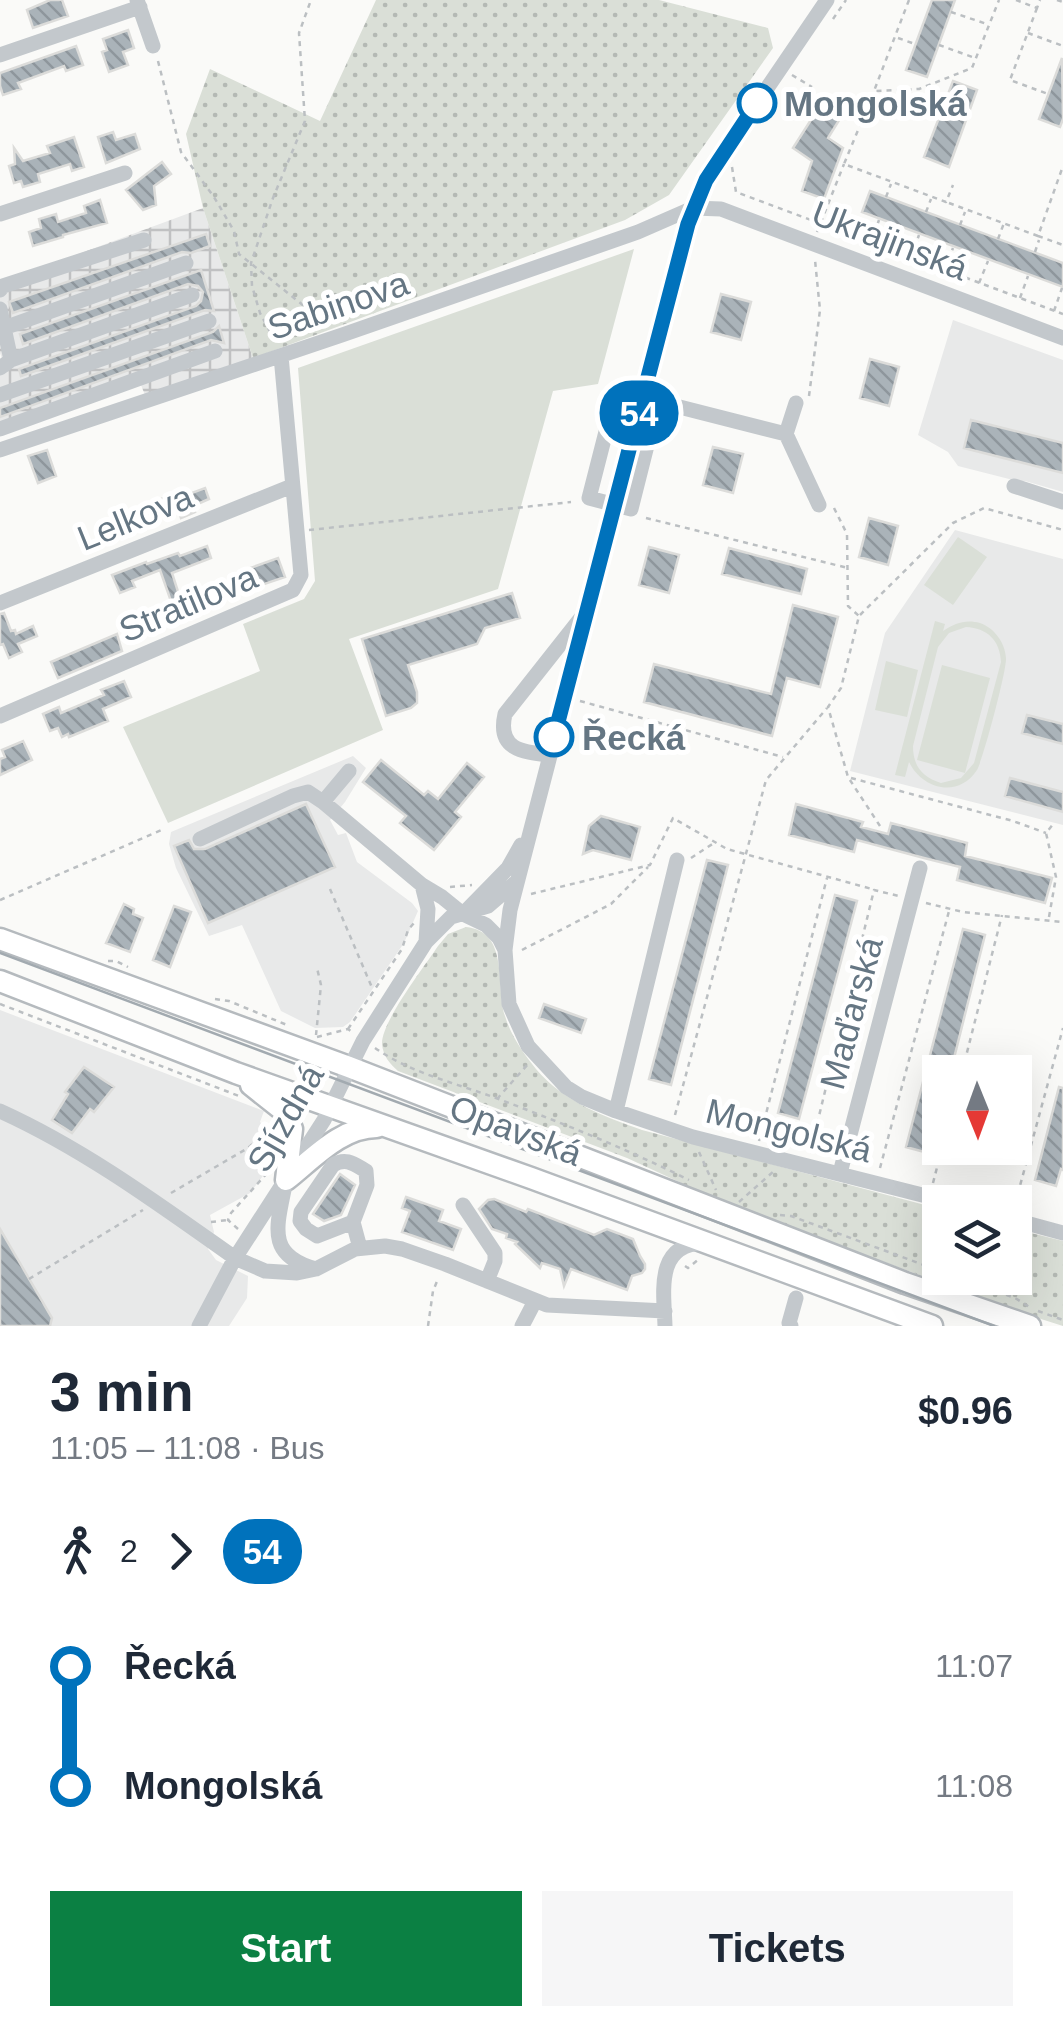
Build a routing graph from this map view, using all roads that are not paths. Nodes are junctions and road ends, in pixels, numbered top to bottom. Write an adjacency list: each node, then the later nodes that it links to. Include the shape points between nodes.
1 (827, 0): 6 (street, Mongolská, via 723,153)
2 (138, 3): 3 (street); 4 (street)
3 (154, 46)
4 (0, 55)
5 (125, 173): 7 (street)
6 (694, 208): 15 (street, Ukrajinská, via 722,208); 17 (street, Sabinova); 20 (street, Mongolská)
7 (0, 214)
8 (144, 240): 10 (street)
9 (186, 262): 14 (street)
10 (0, 290)
11 (192, 295): 18 (street)
12 (0, 310): 14 (street)
13 (208, 321): 19 (street)
14 (4, 328): 18 (street)
15 (1063, 338)
16 (215, 351): 22 (street)
17 (281, 356): 24 (street, Sabinova); 25 (street, Stratilova)
18 (5, 364)
19 (0, 395)
20 (647, 404): 23 (street); 28 (street, Mongolská); 28 (street, via 610,412 589,498)
21 (801, 404): 23 (street)
22 (0, 428)
23 (786, 434): 29 (street)
24 (0, 450)
25 (292, 486): 30 (street, Lelkova); 32 (street, Stratilova, via 301,575 293,590)
26 (1014, 486): 27 (street)
27 (1063, 502)
28 (615, 504): 31 (street, Mongolská)
29 (825, 504)
30 (0, 604)
31 (586, 611): 33 (street, Mongolská); 33 (street, via 503,720 512,746)
32 (0, 716)
33 (549, 754): 36 (street, Mongolská)
34 (350, 771): 35 (street)
35 (322, 802): 37 (street, via 308,792 293,796); 41 (street)
36 (533, 819): 40 (street, Mongolská); 42 (street, via 508,868)
37 (200, 839)
38 (677, 860): 51 (street)
39 (920, 868): 53 (street, Maďarská)
40 (518, 880): 42 (street, via 488,906); 45 (street, Mongolská)
41 (422, 885): 42 (street); 44 (street)
42 (463, 914): 44 (street); 45 (street, via 493,930)
43 (0, 939): 47 (main road, Opavská)
44 (426, 942): 47 (street, Sjízdná)
45 (505, 950): 51 (street, Mongolská, via 509,1004 536,1057 566,1087)
46 (0, 981): 48 (main road, Opavská)
47 (349, 1066): 49 (street, Sjízdná); 72 (main road, Opavská)
48 (236, 1074): 49 (main road, Opavská); 54 (main road, via 285,1112 292,1129)
49 (329, 1107): 52 (main road, Opavská); 54 (street, Sjízdná)
50 (0, 1111): 62 (street, via 42,1131)
51 (616, 1112): 53 (street, Mongolská)
52 (392, 1128): 54 (main road, via 345,1133); 61 (main road, Opavská)
53 (840, 1173): 55 (street, Mongolská)
54 (286, 1180): 62 (street, Sjízdná); 63 (street, via 280,1243 293,1260)
55 (922, 1192)
56 (463, 1206): 64 (street, via 496,1253)
57 (353, 1222): 57 (street, via 366,1172 340,1161 300,1221 317,1236); 60 (street)
58 (1032, 1225): 59 (street)
59 (1063, 1233)
60 (360, 1248): 63 (street); 64 (street, via 397,1248)
61 (704, 1251): 67 (street, via 685,1246 668,1261); 71 (main road, Opavská)
62 (234, 1258): 63 (street, via 276,1273); 68 (street, Sjízdná)
63 (316, 1268)
64 (487, 1281): 66 (street)
65 (796, 1298): 70 (street)
66 (536, 1302): 67 (street); 69 (street)
67 (665, 1318)
68 (198, 1326)
69 (522, 1326)
70 (791, 1326)
71 (932, 1326)
72 (1030, 1326)

